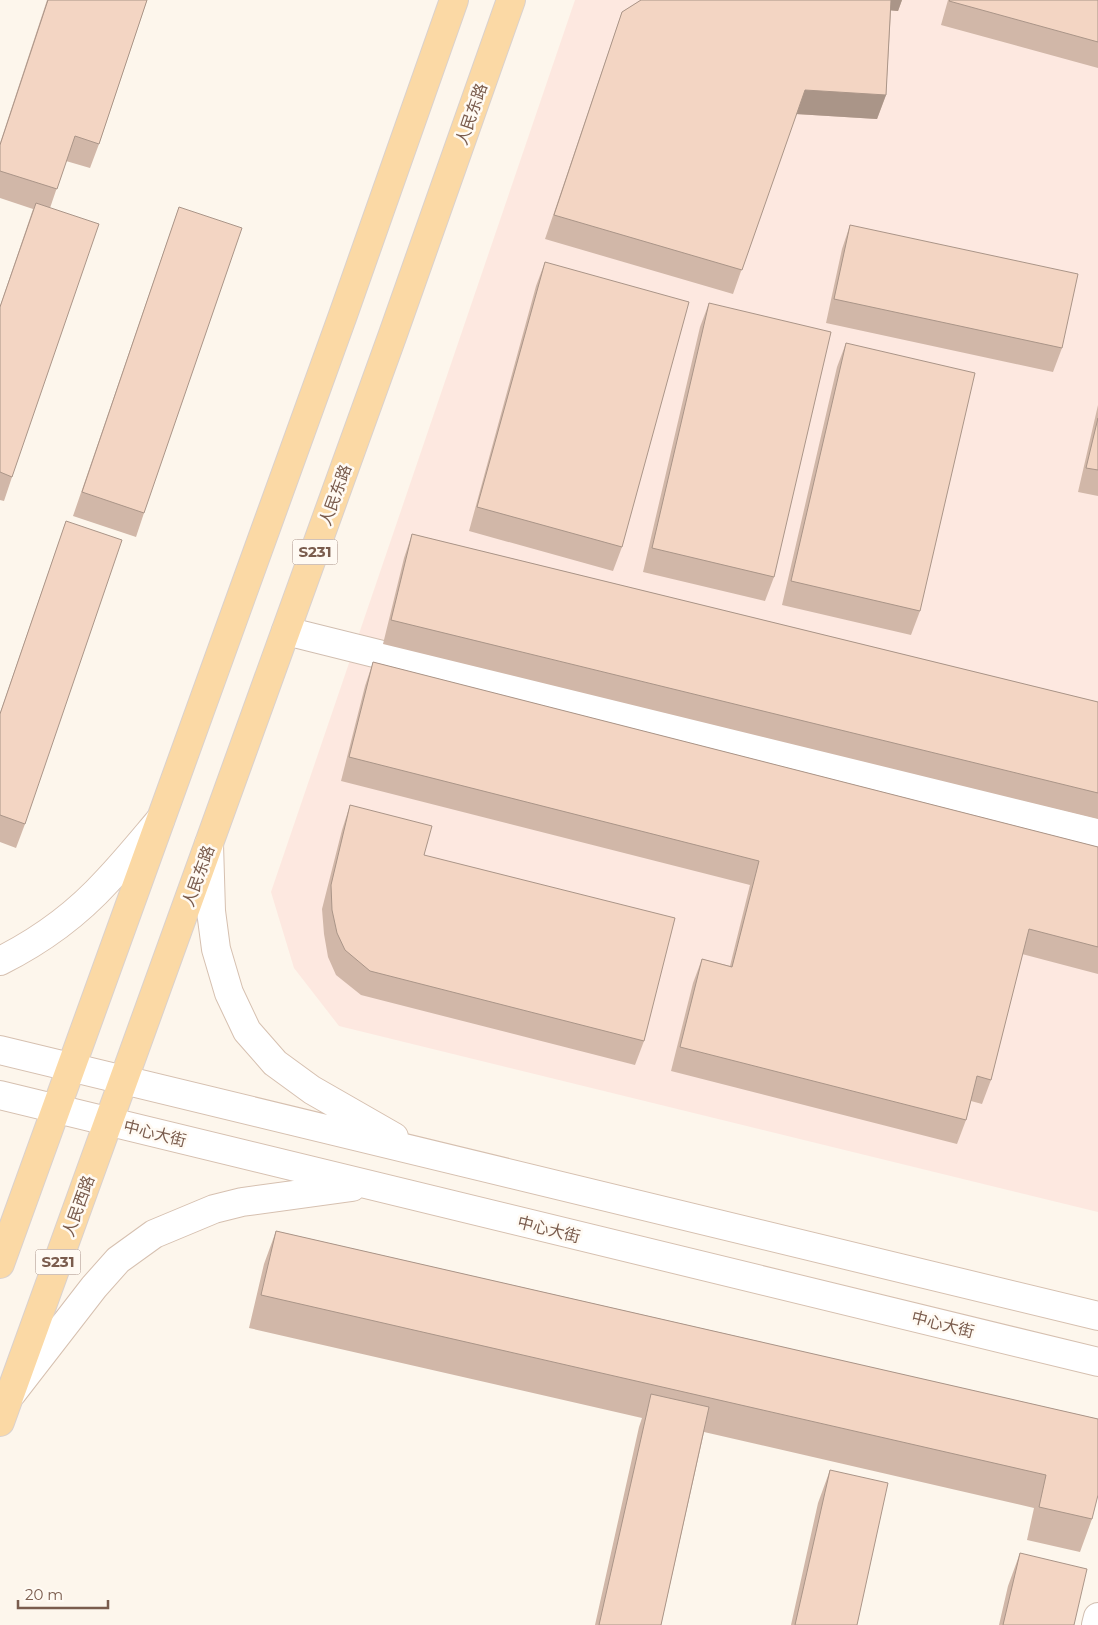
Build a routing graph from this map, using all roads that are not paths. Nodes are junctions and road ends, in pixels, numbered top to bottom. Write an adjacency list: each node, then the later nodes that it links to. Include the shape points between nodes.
1 (454, 0): 4 (main road)
2 (511, 0): 3 (main road, 人民东路 / S231)
3 (286, 632): 5 (main road); 6 (main road, 人民东路 / S231)
4 (160, 820): 7 (main road, via 106,882 69,917 24,949); 9 (main road)
5 (1098, 833)
6 (209, 844): 11 (main road, 人民东路 / S231); 12 (main road, via 216,949 229,994 247,1031 275,1063 312,1090)
7 (0, 961)
8 (0, 1050): 9 (main road, 中心大街)
9 (64, 1088): 10 (main road, 中心大街); 11 (main road, 中心大街); 11 (main road, 中心大街); 14 (main road)
10 (0, 1095)
11 (116, 1101): 12 (main road, 中心大街); 13 (main road, 中心大街); 17 (main road, 人民西路 / S231)
12 (421, 1152): 15 (main road, 中心大街)
13 (367, 1184): 16 (main road, 中心大街); 17 (main road, via 242,1202 214,1209 154,1234 118,1260 94,1287)
14 (0, 1264)
15 (1098, 1316)
16 (1098, 1362)
17 (4, 1410)
18 (1098, 1617): 19 (main road)
19 (1096, 1625)

